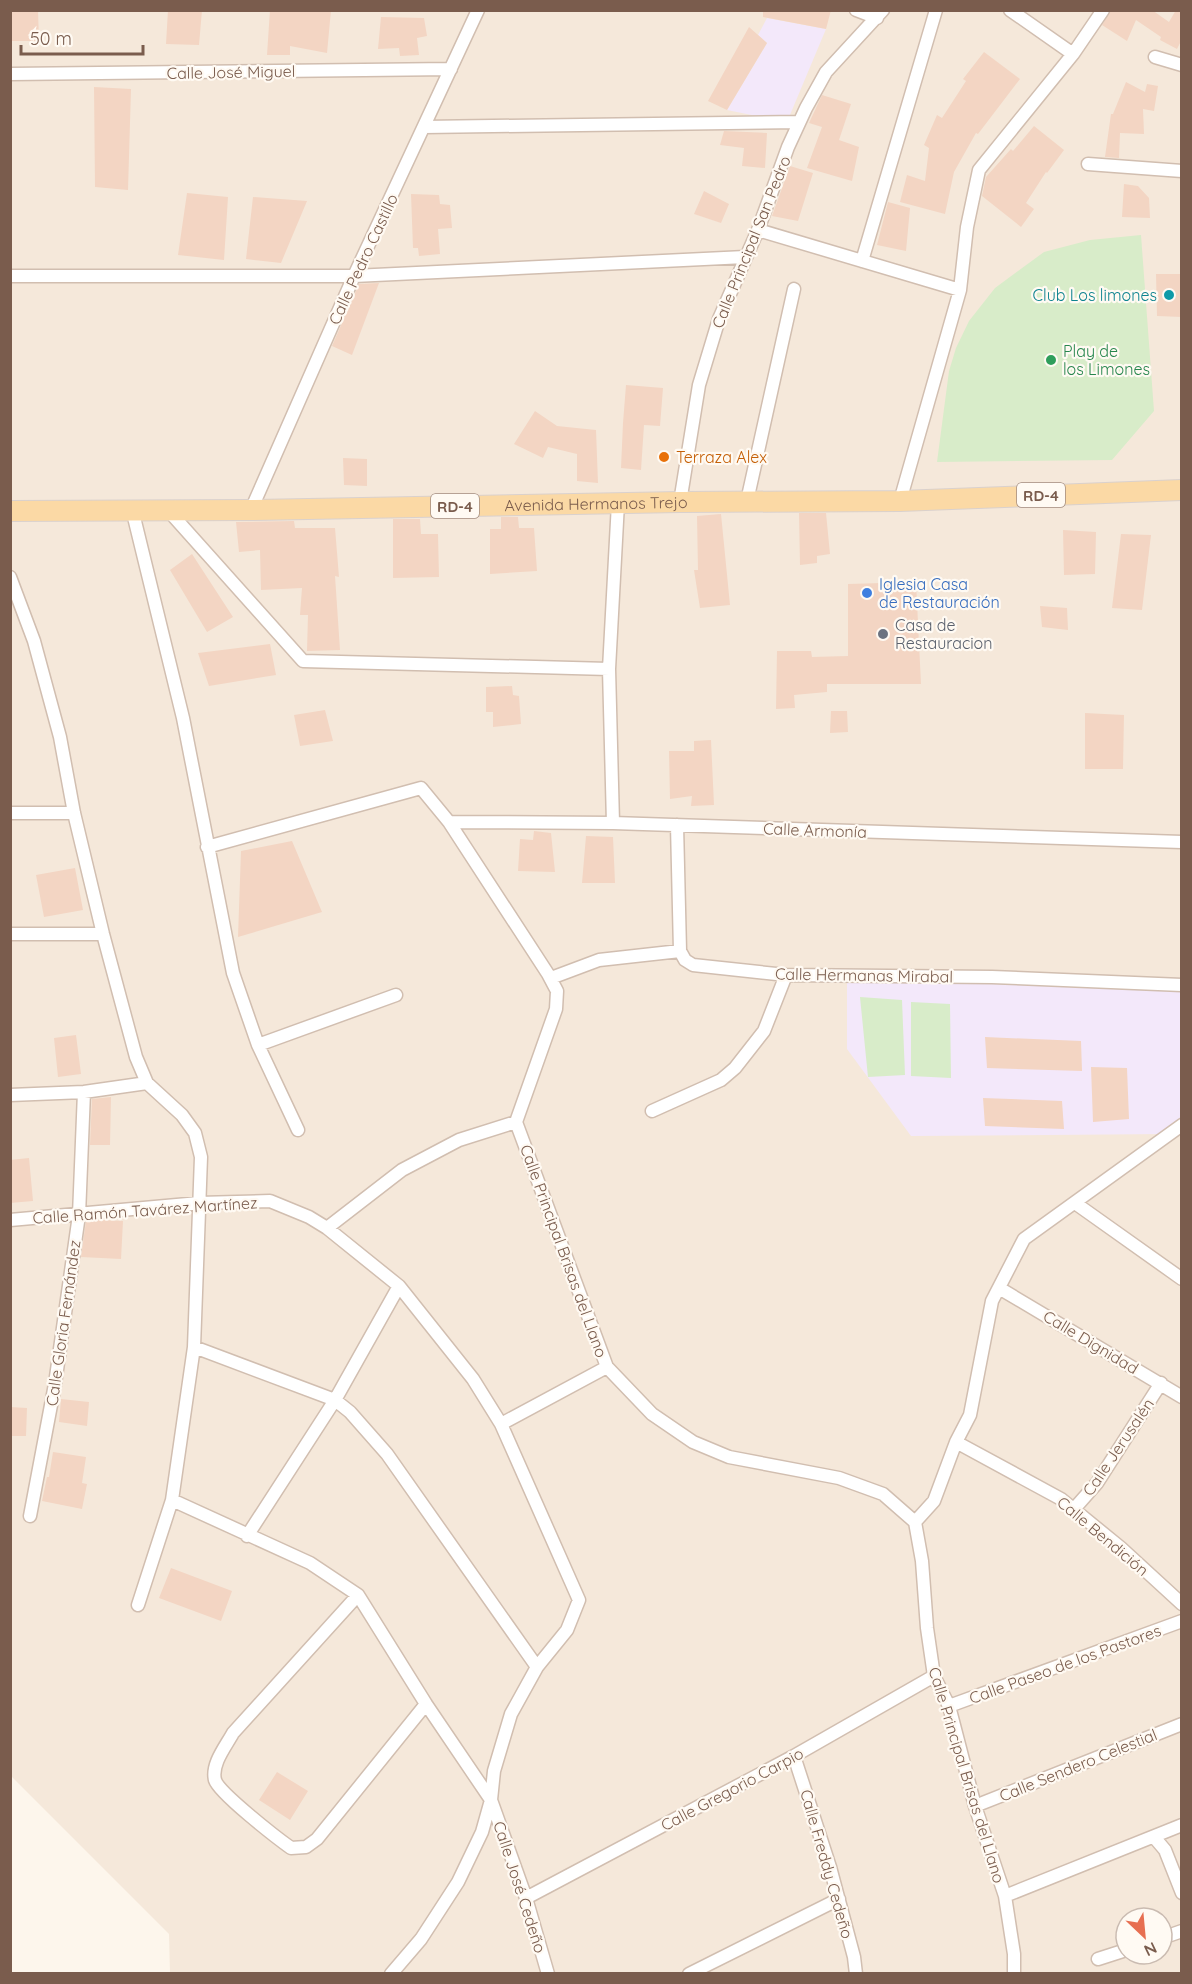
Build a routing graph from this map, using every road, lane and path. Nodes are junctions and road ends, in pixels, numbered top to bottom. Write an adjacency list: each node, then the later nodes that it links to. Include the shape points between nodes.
1 (478, 10): 10 (street, Calle Pedro Castillo)
2 (856, 10): 6 (street)
3 (936, 10): 18 (street)
4 (1010, 10): 7 (street)
5 (1103, 10): 7 (street)
6 (880, 14): 12 (street, Calle Principal San Pedro, via 826,72)
7 (1073, 54): 22 (street, via 979,170)
8 (1155, 57): 9 (street)
9 (1182, 65)
10 (451, 69): 11 (street, Calle José Miguel); 13 (street, Calle Pedro Castillo)
11 (10, 74)
12 (799, 122): 13 (street); 16 (street, Calle Principal San Pedro)
13 (424, 127): 20 (street, Calle Pedro Castillo)
14 (1088, 164): 15 (street)
15 (1182, 171)
16 (758, 230): 17 (street, Calle Principal San Pedro); 18 (street)
17 (745, 257): 20 (street); 26 (street, Calle Principal San Pedro, via 719,320 699,385)
18 (862, 261): 22 (street)
19 (10, 276): 20 (street)
20 (354, 276): 30 (street, Calle Pedro Castillo)
21 (794, 289): 24 (street)
22 (960, 290): 25 (street)
23 (1182, 490): 25 (main road, Avenida Hermanos Trejo / RD-4)
24 (747, 501): 25 (main road, Avenida Hermanos Trejo / RD-4); 26 (main road, Avenida Hermanos Trejo / RD-4)
25 (900, 501)
26 (680, 502): 27 (main road, Avenida Hermanos Trejo / RD-4)
27 (618, 503): 30 (main road, Avenida Hermanos Trejo / RD-4); 33 (street)
28 (132, 509): 29 (main road, Avenida Hermanos Trejo / RD-4); 31 (main road, Avenida Hermanos Trejo / RD-4); 40 (street, via 183,718)
29 (167, 509): 30 (main road, Avenida Hermanos Trejo / RD-4); 33 (street, via 303,662)
30 (252, 510)
31 (10, 511)
32 (10, 577): 35 (street, via 58,726)
33 (609, 669): 37 (street)
34 (10, 813): 35 (street)
35 (74, 813): 42 (street)
36 (449, 822): 37 (street, Calle Armonía); 40 (street, via 421,788); 45 (street)
37 (614, 823): 38 (street, Calle Armonía)
38 (678, 825): 39 (street, Calle Armonía); 43 (street)
39 (1182, 842)
40 (207, 847): 48 (street, via 233,973)
41 (10, 934): 42 (street)
42 (102, 934): 49 (street, via 136,1057)
43 (680, 951): 44 (street, Calle Hermanas Mirabal, via 693,965); 45 (street, via 599,960)
44 (786, 975): 46 (street, Calle Hermanas Mirabal, via 992,977); 52 (street, via 764,1031 735,1068 721,1080)
45 (550, 978): 53 (street, via 557,991 556,1009)
46 (1182, 985)
47 (396, 995): 48 (street)
48 (258, 1045): 55 (street)
49 (147, 1083): 50 (street); 56 (street, via 195,1132 201,1157)
50 (84, 1092): 51 (street); 58 (street, Calle Gloria Fernández)
51 (10, 1095)
52 (652, 1111)
53 (516, 1122): 60 (street, via 459,1140 402,1170); 65 (street, Calle Principal Brisas del Llano)
54 (1182, 1125): 57 (street)
55 (298, 1130)
56 (199, 1203): 58 (street, Calle Ramón Tavárez Martínez); 60 (street, Calle Ramón Tavárez Martínez, via 270,1201); 64 (street)
57 (1075, 1203): 61 (street); 63 (street, via 1024,1239)
58 (79, 1215): 59 (street, Calle Ramón Tavárez Martínez); 73 (street, Calle Gloria Fernández, via 55,1384)
59 (10, 1220)
60 (327, 1228): 62 (street, Calle Ramón Tavárez Martínez)
61 (1182, 1279)
62 (399, 1286): 68 (street); 69 (street, Calle Ramón Tavárez Martínez, via 473,1379)
63 (999, 1288): 66 (street, Calle Dignidad); 70 (street, via 992,1301 970,1415)
64 (194, 1347): 68 (street); 71 (street)
65 (607, 1367): 69 (street); 74 (street, Calle Principal Brisas del Llano, via 652,1414 693,1442 729,1457 840,1478 883,1494)
66 (1161, 1383): 67 (street, Calle Dignidad); 72 (street, Calle Jerusalén, via 1097,1483)
67 (1182, 1397)
68 (335, 1400): 75 (street); 80 (street, via 387,1454)
69 (501, 1424): 80 (street, Calle Ramón Tavárez Martínez, via 579,1600 567,1630)
70 (956, 1442): 72 (street, Calle Bendición); 74 (street, via 934,1501)
71 (172, 1500): 75 (street); 78 (street)
72 (1074, 1509): 77 (street, Calle Bendición)
73 (30, 1516)
74 (915, 1522): 81 (street, Calle Principal Brisas del Llano)
75 (247, 1536): 76 (street, via 310,1563)
76 (358, 1595): 82 (street); 82 (street, via 233,1733 218,1759 215,1781 291,1848 306,1847 317,1839)
77 (1182, 1604)
78 (138, 1605)
79 (1182, 1621): 83 (street, Calle Paseo de los Pastores)
80 (537, 1666): 86 (street, Calle Ramón Tavárez Martínez, via 511,1714 494,1771)
81 (934, 1676): 83 (street, Calle Principal Brisas del Llano); 85 (street, Calle Gregorio Carpio)
82 (426, 1704): 86 (street)
83 (949, 1706): 87 (street, Calle Principal Brisas del Llano)
84 (1182, 1724): 87 (street, Calle Sendero Celestial)
85 (794, 1756): 92 (street, Calle Gregorio Carpio); 93 (street, Calle Freddy Cedeño)
86 (491, 1800): 92 (street, Calle José Cedeño); 96 (street, Calle Ramón Tavárez Martínez, via 482,1832 458,1882 421,1939)
87 (975, 1806): 91 (street, Calle Principal Brisas del Llano)
88 (1182, 1825): 89 (street)
89 (1154, 1837): 90 (street, via 1165,1850); 91 (street)
90 (1182, 1893)
91 (1005, 1896): 100 (street, Calle Principal Brisas del Llano)
92 (526, 1898): 97 (street, Calle José Cedeño)
93 (838, 1899): 98 (street); 99 (street, Calle Freddy Cedeño)
94 (1114, 1954): 95 (street)
95 (1098, 1959)
96 (391, 1974)
97 (548, 1974)
98 (689, 1974)
99 (856, 1974)
100 (1014, 1974)

